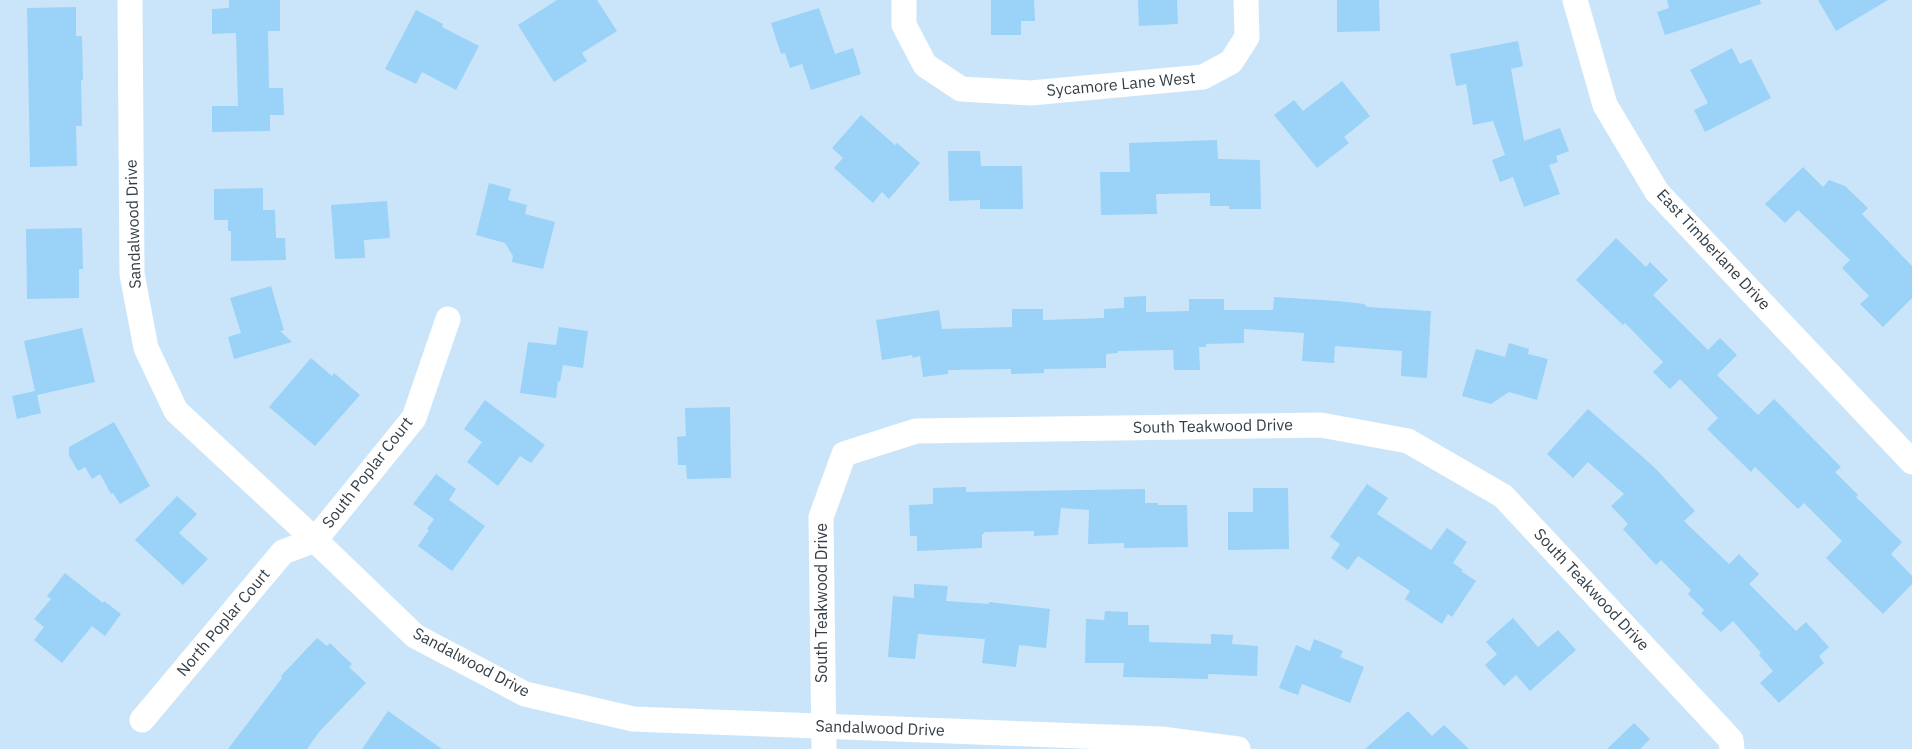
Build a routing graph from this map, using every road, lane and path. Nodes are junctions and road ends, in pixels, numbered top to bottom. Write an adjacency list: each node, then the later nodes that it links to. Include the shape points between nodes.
1 (130, 0): 7 (street, Sandalwood Drive, via 132,274 146,348 176,411)
2 (904, 0): 3 (street, Sycamore Lane West, via 904,24 925,65 961,90 1031,93 1203,77 1231,62 1247,37)
3 (1246, 0)
4 (1575, 0): 6 (street, East Timberlane Drive, via 1605,105 1657,192)
5 (448, 319): 7 (street, South Poplar Court, via 414,418)
6 (1912, 462)
7 (315, 540): 8 (street, North Poplar Court, via 283,552); 9 (street, Sandalwood Drive, via 415,636 525,694 632,719)
8 (142, 720)
9 (824, 738): 10 (street, Sandalwood Drive); 12 (street, South Teakwood Drive, via 821,517 844,454 916,431 1321,425 1408,441 1503,496 1731,740)
10 (1161, 744): 11 (street, Sandalwood Drive)
11 (1238, 749)
12 (1732, 749)

